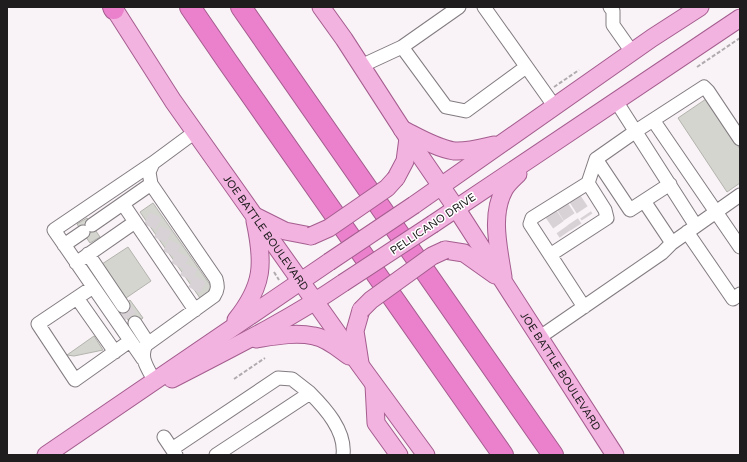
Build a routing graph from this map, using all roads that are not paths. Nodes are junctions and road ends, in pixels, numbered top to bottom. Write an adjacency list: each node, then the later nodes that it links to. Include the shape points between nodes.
1 (190, 7): 72 (highway)
2 (241, 7): 73 (highway)
3 (321, 7): 12 (main road, JOE BATTLE BOULEVARD)
4 (459, 7): 10 (lane)
5 (484, 7): 13 (lane)
6 (700, 7): 11 (main road, PELLICANO DRIVE)
7 (113, 8): 18 (main road, JOE BATTLE BOULEVARD)
8 (614, 8): 11 (lane, via 613,25)
9 (740, 18): 14 (main road, PELLICANO DRIVE)
10 (402, 47): 12 (lane); 13 (lane, via 446,107 466,111)
11 (632, 52): 15 (main road, PELLICANO DRIVE)
12 (361, 66): 19 (main road, JOE BATTLE BOULEVARD)
13 (526, 67): 15 (lane)
14 (616, 101): 17 (lane); 22 (main road, PELLICANO DRIVE)
15 (555, 107): 21 (main road, PELLICANO DRIVE)
16 (653, 120): 17 (lane); 20 (lane, via 704,87); 33 (lane)
17 (636, 131): 23 (lane); 27 (lane)
18 (195, 132): 24 (lane); 34 (main road, JOE BATTLE BOULEVARD)
19 (405, 133): 21 (main road, via 455,151); 28 (main road, JOE BATTLE BOULEVARD); 34 (main road, bridge, via 405,161 396,178 387,188 329,228 311,236 285,231)
20 (740, 139)
21 (502, 144): 28 (main road, PELLICANO DRIVE)
22 (534, 156): 32 (main road, PELLICANO DRIVE); 44 (main road, via 504,189 498,204 497,231)
23 (596, 159): 25 (lane); 30 (lane, via 630,210)
24 (153, 163): 26 (lane, via 148,172); 38 (lane, via 54,230)
25 (588, 183): 41 (lane, via 605,210 607,218 591,222); 41 (lane, via 550,211 532,218 530,224)
26 (151, 184): 31 (lane); 48 (lane, via 160,206 205,271 216,279 218,285 214,296)
27 (670, 184): 30 (lane); 36 (lane)
28 (442, 186): 32 (main road, JOE BATTLE BOULEVARD); 43 (main road, PELLICANO DRIVE, bridge)
29 (740, 195): 33 (lane)
30 (644, 201): 37 (lane)
31 (123, 204): 35 (lane); 38 (lane)
32 (456, 208): 44 (main road, JOE BATTLE BOULEVARD); 49 (main road, PELLICANO DRIVE, bridge)
33 (716, 212): 36 (lane); 39 (lane)
34 (254, 215): 43 (main road, JOE BATTLE BOULEVARD); 53 (main road, via 260,243 260,271 253,294)
35 (135, 222): 40 (lane); 48 (lane, via 148,232)
36 (692, 229): 37 (lane); 46 (lane, via 733,299)
37 (672, 243): 51 (lane, via 662,253)
38 (64, 245): 42 (lane)
39 (740, 247)
40 (88, 254): 42 (lane); 50 (lane)
41 (550, 255): 51 (lane)
42 (76, 263): 45 (lane)
43 (300, 281): 49 (main road, JOE BATTLE BOULEVARD); 53 (main road, PELLICANO DRIVE)
44 (503, 281): 54 (main road, JOE BATTLE BOULEVARD); 60 (main road, bridge, via 464,253 445,250 432,256 370,300 361,310 355,331)
45 (93, 287): 47 (lane); 56 (lane)
46 (740, 294)
47 (77, 298): 58 (lane); 58 (lane, via 38,324 75,380)
48 (193, 300): 57 (lane)
49 (315, 302): 55 (main road, PELLICANO DRIVE); 60 (main road, JOE BATTLE BOULEVARD)
50 (123, 306)
51 (584, 307): 54 (lane)
52 (135, 323): 57 (lane)
53 (228, 330): 61 (main road, PELLICANO DRIVE)
54 (540, 337): 74 (main road, JOE BATTLE BOULEVARD)
55 (247, 340): 60 (main road, via 288,334 315,336 334,345); 64 (main road, PELLICANO DRIVE)
56 (130, 341): 58 (lane); 59 (lane)
57 (148, 343): 59 (lane, via 142,350)
58 (115, 352)
59 (143, 359): 61 (lane)
60 (360, 365): 62 (main road, JOE BATTLE BOULEVARD)
61 (154, 380): 64 (main road, PELLICANO DRIVE)
62 (374, 385): 70 (main road, via 376,423); 71 (main road, JOE BATTLE BOULEVARD)
63 (310, 393): 66 (lane, via 292,379 278,378); 68 (lane); 69 (lane, via 322,405 341,436)
64 (113, 409): 67 (main road, PELLICANO DRIVE)
65 (164, 437): 66 (lane)
66 (174, 452)
67 (46, 455)
68 (216, 455)
69 (343, 455)
70 (399, 455)
71 (426, 455)
72 (503, 455)
73 (553, 455)
74 (615, 455)

